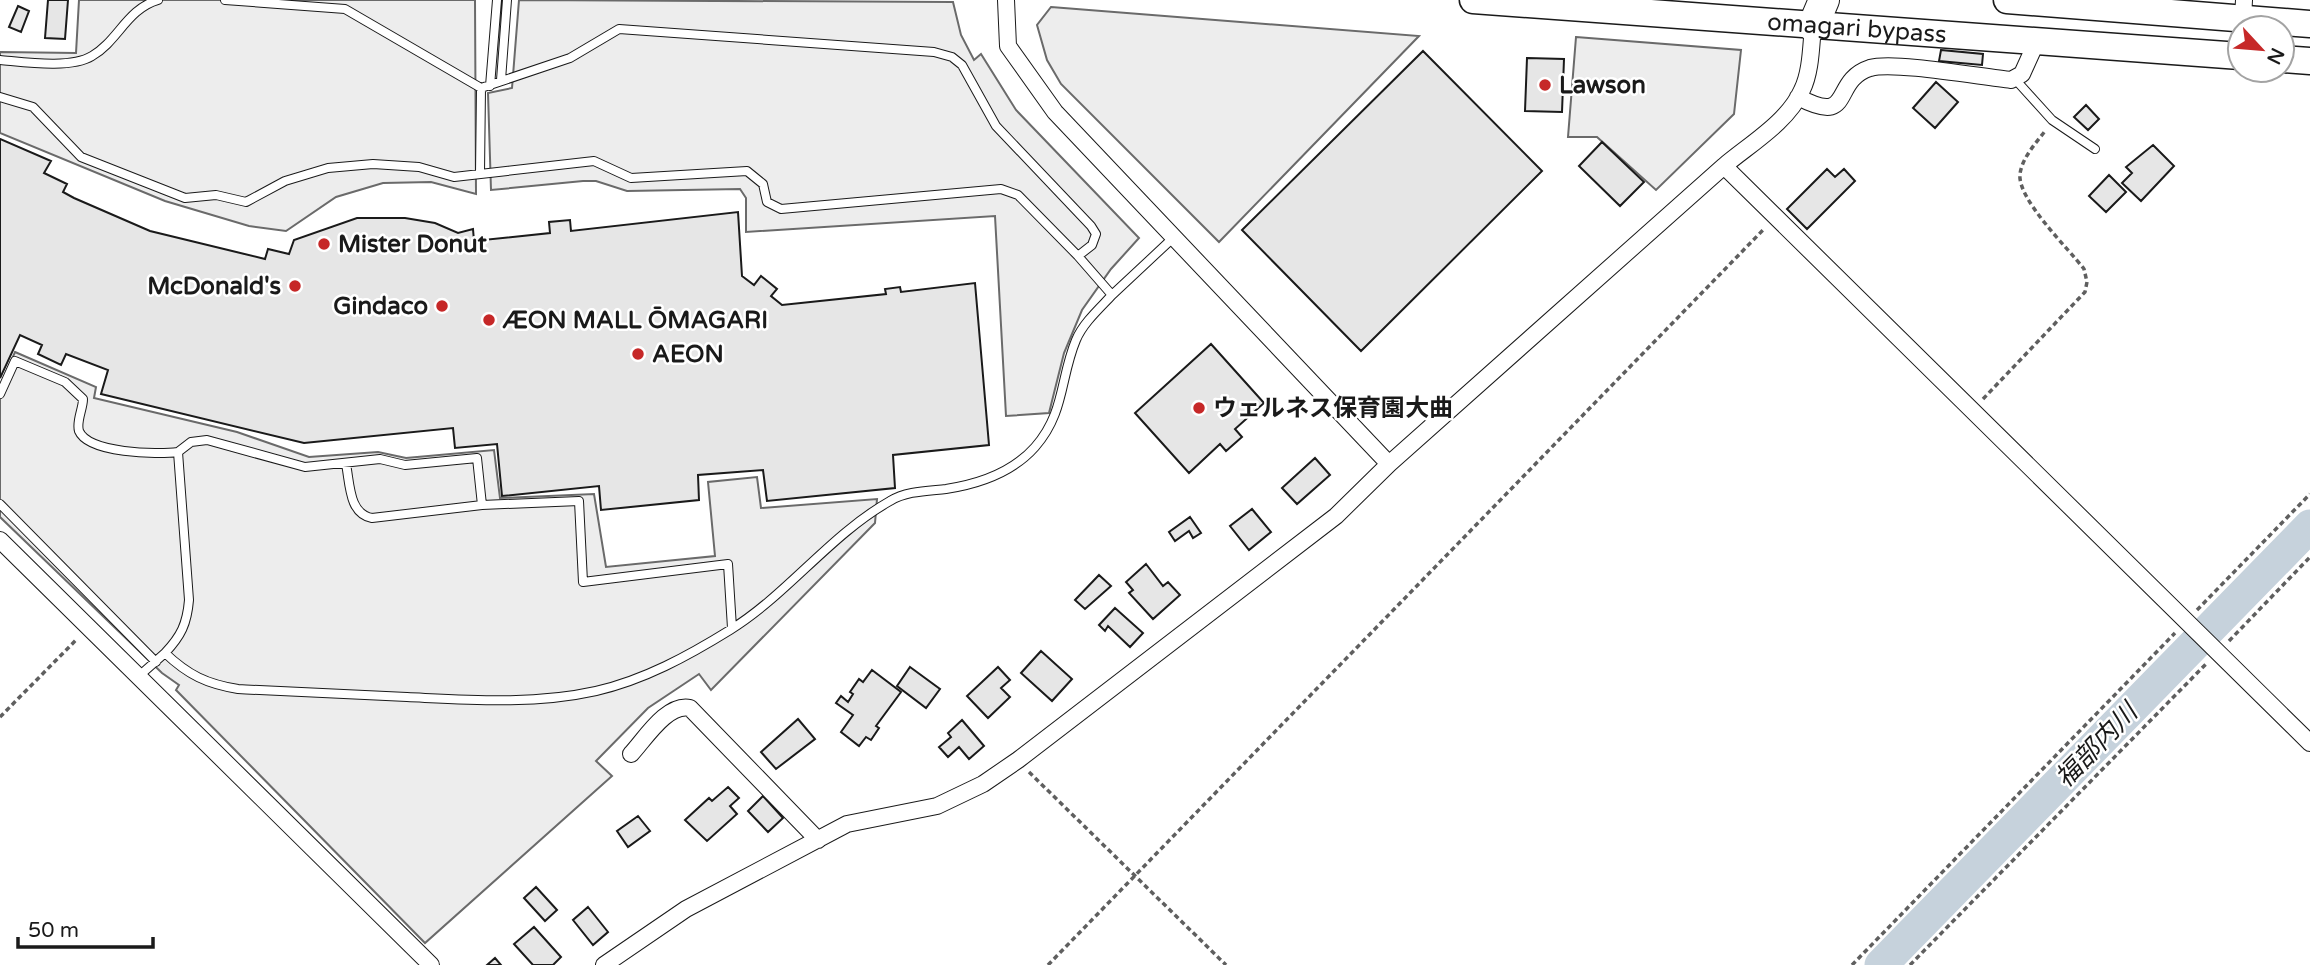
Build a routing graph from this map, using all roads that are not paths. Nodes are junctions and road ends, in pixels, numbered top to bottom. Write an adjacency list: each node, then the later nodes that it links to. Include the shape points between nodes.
1 (158, 0): 13 (lane, via 135,12 85,60)
2 (225, 0): 17 (lane, via 345,9)
3 (497, 0): 16 (lane)
4 (507, 0): 15 (lane)
5 (1006, 0): 23 (street, via 1008,46 1055,112)
6 (1473, 0): 8 (highway, omagari bypass)
7 (2007, 0): 9 (highway)
8 (1814, 9): 11 (highway, omagari bypass); 19 (street, via 1807,71)
9 (2244, 9): 10 (highway)
10 (2310, 23)
11 (2036, 43): 12 (highway, omagari bypass); 14 (street, via 2029,64)
12 (2226, 55)
13 (0, 60)
14 (2014, 78): 19 (street, via 1880,65 1857,75 1835,106 1821,109); 20 (lane, via 2052,120)
15 (501, 80): 16 (lane); 24 (lane, via 570,58 619,29 952,57 962,65 996,126 1091,226 1096,234 1092,245)
16 (490, 86): 17 (lane)
17 (481, 88): 22 (lane)
18 (0, 97): 22 (lane, via 33,107 81,157 185,198 216,195 246,202 285,181 328,168 373,164 419,167 454,177)
19 (1798, 97): 21 (street, via 1774,125)
20 (2095, 149)
21 (1724, 166): 29 (street); 37 (street)
22 (480, 173): 24 (lane, via 594,161 631,178 740,170 760,179 767,202 781,209 1001,189 1018,195)
23 (1174, 238): 25 (lane); 29 (street)
24 (1078, 256): 25 (lane)
25 (1112, 295): 33 (lane, via 1077,339 1060,407 1034,448 996,476 892,499 846,530)
26 (0, 394): 27 (lane, via 15,361 74,387 83,398 78,428 99,446 160,455)
27 (178, 452): 28 (lane, via 191,442 207,440 305,467); 34 (lane, via 189,600 182,634)
28 (346, 464): 31 (lane, via 355,509 361,516); 31 (lane, via 380,459 405,465 477,458)
29 (1389, 464): 39 (street, via 1301,545 1018,760 937,806 848,824)
30 (0, 504): 35 (lane)
31 (482, 505): 33 (lane, via 579,501 583,582 728,564)
32 (0, 540): 36 (street)
33 (733, 628): 34 (lane, via 674,663 638,677 597,690 527,701 238,689 209,684 183,670)
34 (165, 653): 35 (lane)
35 (156, 662): 36 (lane)
36 (139, 676): 40 (street)
37 (2310, 743)
38 (631, 754): 39 (street, via 672,710 690,708)
39 (818, 840): 41 (street, via 686,909)
40 (431, 965)
41 (604, 965)

